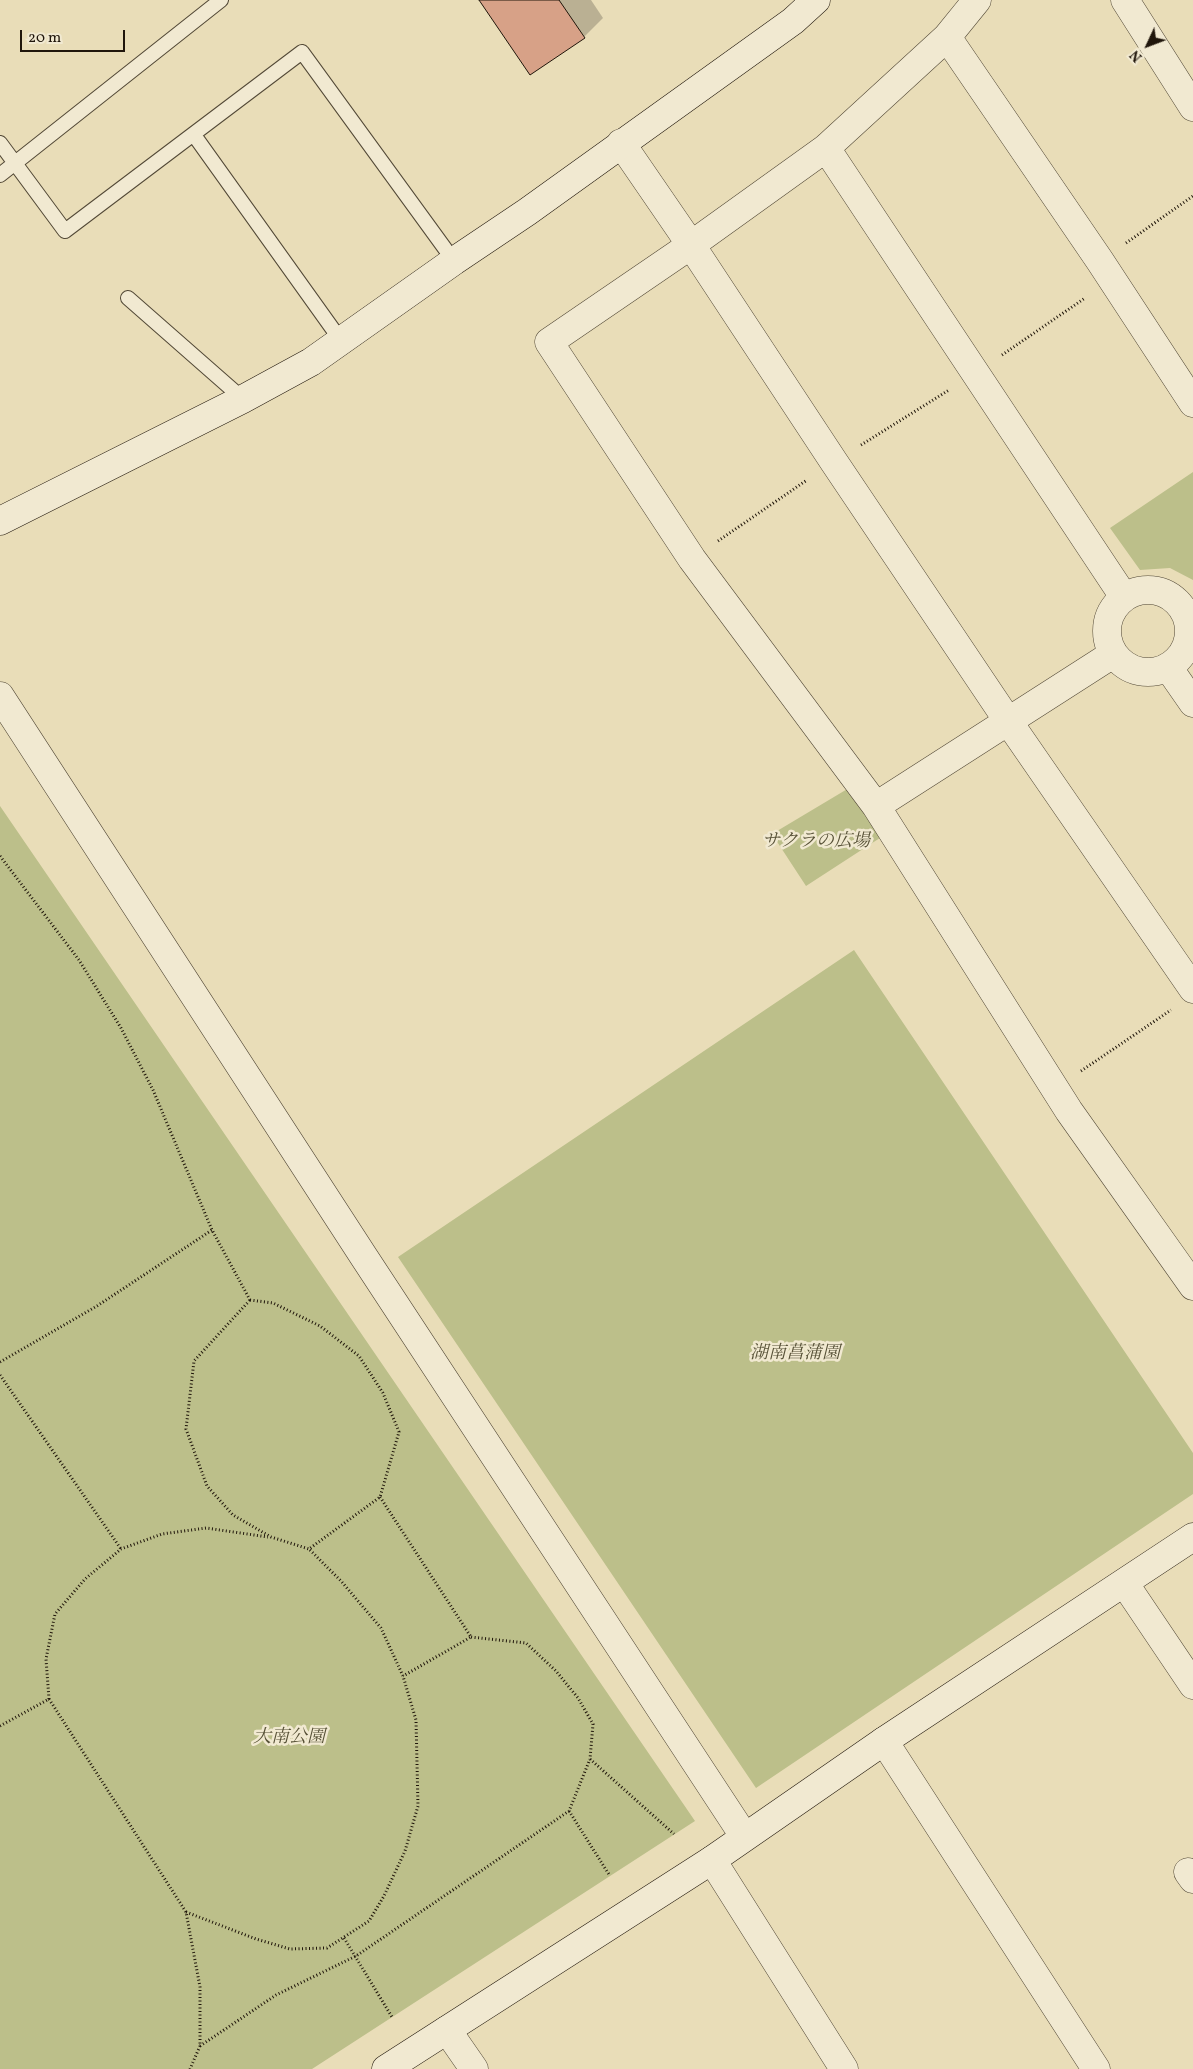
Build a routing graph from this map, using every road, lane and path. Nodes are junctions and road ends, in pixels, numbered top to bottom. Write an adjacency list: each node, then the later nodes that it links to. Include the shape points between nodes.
1 (222, 0): 11 (lane)
2 (816, 0): 9 (street, via 793,21)
3 (976, 0): 5 (street)
4 (1125, 0): 6 (street)
5 (947, 37): 10 (street); 16 (street)
6 (1193, 107)
7 (194, 135): 11 (lane, via 64,231); 15 (lane, via 302,52); 18 (lane)
8 (0, 143): 11 (lane)
9 (621, 143): 14 (street); 15 (street)
10 (826, 148): 14 (street); 24 (street)
11 (16, 164): 12 (lane)
12 (0, 175)
13 (1193, 196): 16 (path)
14 (691, 245): 21 (street); 23 (street, via 549,342)
15 (454, 261): 18 (street)
16 (1100, 261): 20 (street)
17 (128, 298): 19 (lane)
18 (342, 342): 19 (street)
19 (243, 399): 22 (street)
20 (1193, 403)
21 (834, 462): 23 (path); 30 (street)
22 (0, 521)
23 (692, 559): 31 (street)
24 (1124, 598): 25 (street, via 1136,592 1154,591); 26 (street, via 1115,606 1106,630)
25 (1187, 603): 27 (street, via 1189,633 1186,647)
26 (1113, 654): 27 (street, via 1138,671 1156,672); 30 (street)
27 (1168, 667): 29 (street)
28 (0, 696): 55 (street)
29 (1193, 703)
30 (1008, 721): 31 (street); 33 (street)
31 (876, 806): 34 (street)
32 (0, 856): 35 (path, via 79,960 121,1028 153,1090)
33 (1185, 998): 34 (path)
34 (1055, 1088): 36 (street)
35 (212, 1230): 37 (path); 38 (path, via 97,1306)
36 (1193, 1286)
37 (250, 1300): 40 (path, via 273,1303 320,1326 359,1356 383,1393 399,1432); 41 (path, via 194,1361 186,1429 207,1486 233,1515)
38 (0, 1362)
39 (0, 1375): 43 (path)
40 (380, 1497): 44 (path); 46 (path)
41 (271, 1537): 43 (path, via 206,1528 162,1534); 44 (path)
42 (1193, 1537): 45 (street)
43 (121, 1549): 49 (path, via 85,1579 55,1614 46,1659)
44 (309, 1550): 47 (path, via 381,1628)
45 (1124, 1584): 48 (street); 51 (street)
46 (471, 1637): 47 (path); 52 (path, via 526,1643 556,1671 578,1698 593,1724)
47 (404, 1676): 59 (path, via 416,1720 418,1806 405,1851 384,1896 369,1921)
48 (1193, 1685)
49 (49, 1699): 50 (path); 58 (path)
50 (0, 1726)
51 (884, 1741): 55 (street); 68 (street)
52 (590, 1759): 53 (path); 54 (path)
53 (569, 1811): 57 (path); 60 (path)
54 (674, 1834)
55 (744, 1836): 56 (street)
56 (712, 1860): 62 (street); 67 (street)
57 (610, 1876)
58 (186, 1912): 59 (path, via 290,1949 327,1948); 63 (path, via 200,1987)
59 (344, 1938): 60 (path)
60 (356, 1956): 61 (path); 63 (path, via 276,1995)
61 (392, 2017)
62 (447, 2030): 65 (street); 66 (street)
63 (200, 2046): 64 (path)
64 (190, 2069)
65 (386, 2069)
66 (474, 2069)
67 (844, 2069)
68 (1096, 2069)

